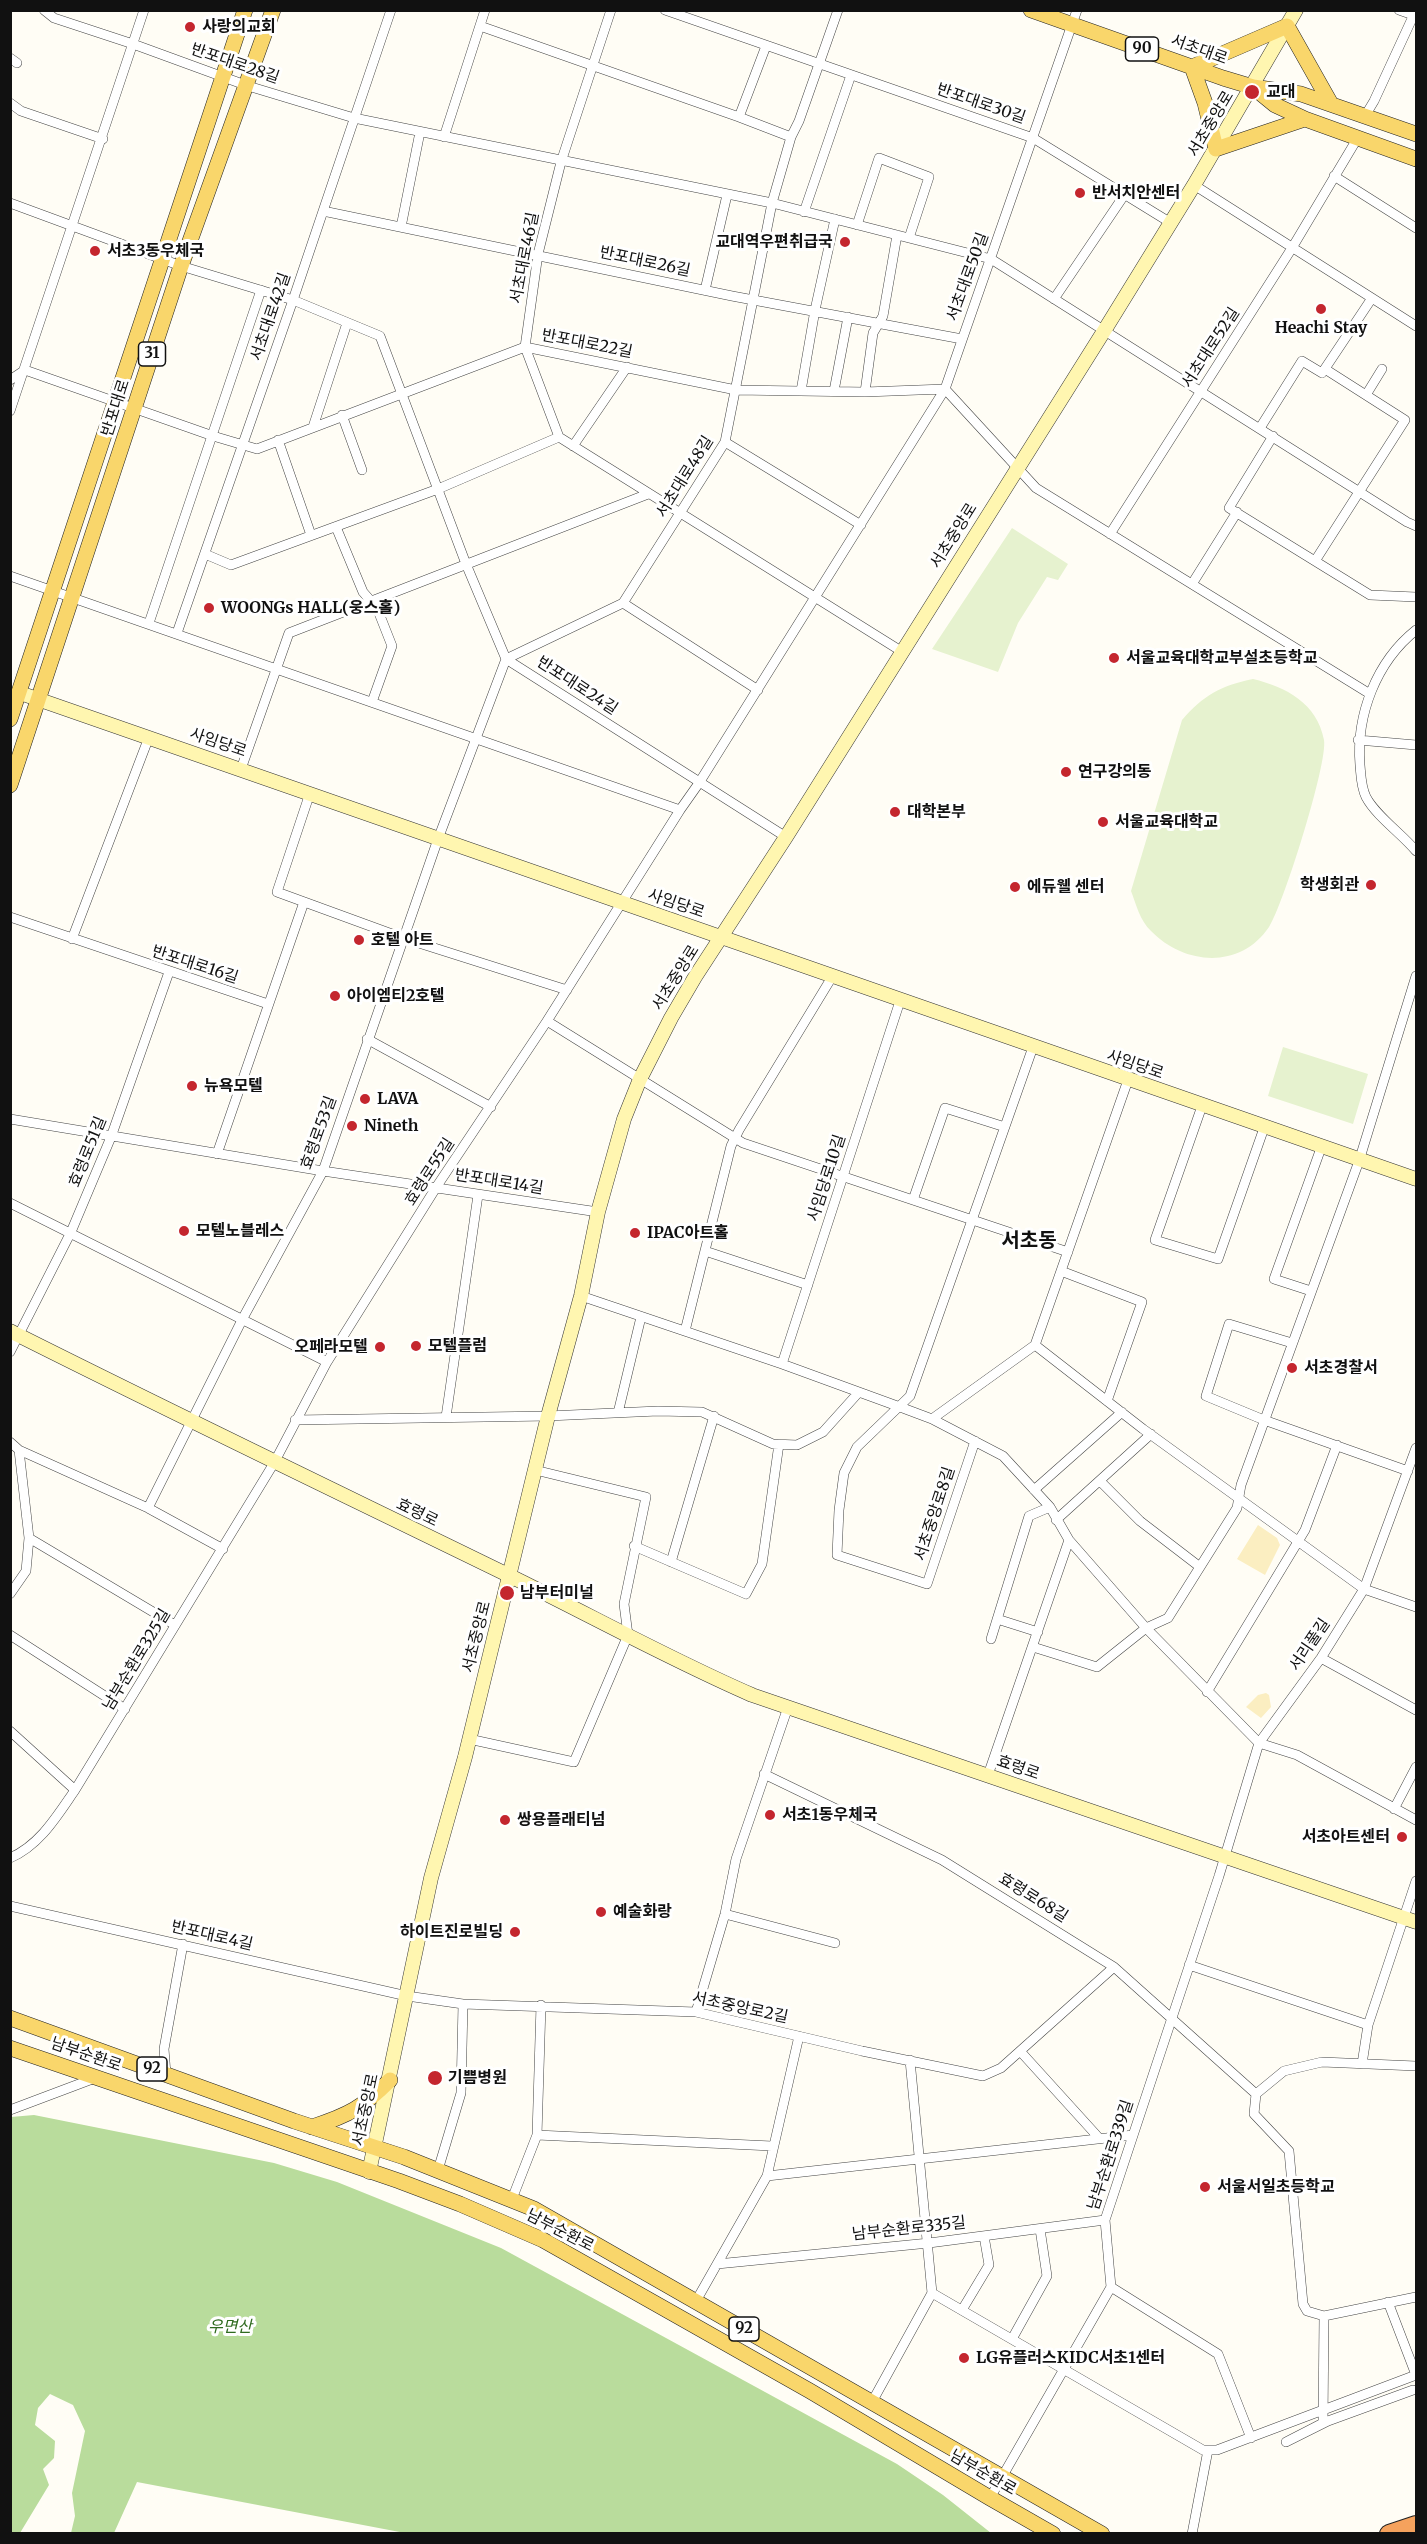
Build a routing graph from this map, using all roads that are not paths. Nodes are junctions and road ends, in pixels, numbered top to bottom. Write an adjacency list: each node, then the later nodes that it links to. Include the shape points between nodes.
1 (44, 10): 17 (street, 반포대로28길, via 54,18)
2 (144, 10): 17 (street)
3 (245, 10): 23 (main road, 반포대로 / 31)
4 (273, 10): 24 (main road, 반포대로 / 31)
5 (391, 10): 30 (street, 서초대로42길)
6 (485, 10): 15 (street)
7 (611, 10): 20 (street, 서초대로46길)
8 (665, 10): 18 (street, 반포대로30길)
9 (837, 10): 19 (street, 서초대로48길)
10 (1032, 10): 14 (main road, 서초대로 / 90)
11 (1296, 10): 16 (main road, 서초중앙로)
12 (1399, 10): 13 (street)
13 (1415, 14): 28 (street)
14 (1075, 17): 21 (main road, 서초대로 / 90); 36 (street, 서초대로50길)
15 (480, 26): 20 (street); 34 (street)
16 (1287, 26): 21 (main road); 25 (main road, 서초중앙로); 27 (main road)
17 (133, 44): 23 (street, 반포대로28길); 38 (street)
18 (766, 46): 19 (street, 반포대로30길); 29 (street)
19 (819, 64): 22 (street, 반포대로30길); 35 (street, 서초대로48길)
20 (593, 66): 29 (street); 41 (street, 서초대로46길)
21 (1192, 66): 25 (main road, 서초대로 / 90); 39 (main road)
22 (851, 75): 36 (street, 반포대로30길); 49 (street)
23 (223, 77): 24 (street, 반포대로28길); 60 (main road, 반포대로 / 31)
24 (248, 86): 30 (street, 반포대로28길); 62 (main road, 반포대로 / 31)
25 (1253, 87): 27 (main road, 서초대로 / 90, via 1283,89); 31 (main road, 서초대로 / 90, via 1275,105); 39 (main road, 서초중앙로)
26 (10, 103): 38 (street, via 21,111)
27 (1331, 104): 28 (main road, 서초대로 / 90)
28 (1365, 116): 33 (main road, 서초대로 / 90)
29 (740, 117): 35 (street)
30 (354, 118): 32 (street, 반포대로28길); 48 (street, 서초대로42길)
31 (1305, 119): 37 (main road, 서초대로 / 90); 39 (main road)
32 (420, 132): 34 (street, 반포대로28길); 54 (street)
33 (1416, 134)
34 (444, 137): 41 (street, 반포대로28길)
35 (791, 137): 47 (street, 서초대로48길)
36 (1033, 138): 45 (street, 반포대로30길); 61 (street, 서초대로50길)
37 (1357, 139): 40 (main road, 서초대로 / 90); 42 (street, 서초대로52길)
38 (103, 140): 53 (street)
39 (1216, 149): 43 (main road, 서초중앙로)
40 (1416, 159)
41 (561, 162): 44 (street, 반포대로28길); 59 (street, 서초대로46길)
42 (1334, 176): 55 (street); 58 (street, 서초대로52길)
43 (1194, 185): 51 (main road, 서초중앙로); 58 (street)
44 (727, 195): 47 (street, 반포대로28길); 64 (street)
45 (1125, 195): 51 (street, 반포대로30길); 67 (street)
46 (10, 203): 53 (street)
47 (772, 204): 49 (street, 반포대로28길); 66 (street, 서초대로48길)
48 (323, 211): 54 (street, 반포대로26길); 68 (street, 서초대로42길)
49 (804, 212): 50 (street, 반포대로28길)
50 (835, 219): 52 (street, 반포대로28길); 69 (street)
51 (1171, 223): 74 (main road, 서초중앙로)
52 (857, 225): 56 (street, 반포대로28길); 57 (street, via 879,158 930,177)
53 (73, 227): 60 (street); 78 (street)
54 (401, 227): 59 (street, 반포대로26길)
55 (1416, 228)
56 (897, 235): 57 (street, 반포대로28길); 72 (street, via 883,315)
57 (909, 238): 61 (street, 반포대로28길)
58 (1292, 248): 65 (street); 84 (street, 서초대로52길)
59 (538, 254): 64 (street, 반포대로26길); 76 (street, 서초대로46길)
60 (163, 259): 62 (street); 90 (main road, 반포대로 / 31)
61 (991, 259): 67 (street, 반포대로28길); 75 (street, 서초대로50길)
62 (181, 266): 63 (street); 91 (main road, 반포대로 / 31)
63 (261, 290): 68 (street); 96 (street)
64 (705, 290): 66 (street, 반포대로26길)
65 (1372, 298): 73 (street); 79 (street)
66 (754, 299): 69 (street, 반포대로26길); 83 (street, 서초대로48길)
67 (1053, 299): 74 (street, 반포대로28길)
68 (293, 300): 71 (street); 101 (street, 서초대로42길)
69 (815, 310): 70 (street, 반포대로26길); 85 (street)
70 (848, 317): 72 (street, 반포대로26길); 86 (street)
71 (347, 323): 87 (street, via 381,336); 94 (street)
72 (878, 323): 75 (street, 반포대로26길); 88 (street, via 873,333)
73 (1416, 326)
74 (1104, 331): 84 (street, 반포대로28길); 103 (main road, 서초중앙로)
75 (962, 339): 82 (street, 서초대로50길)
76 (525, 347): 77 (street, 반포대로22길); 87 (street, 반포대로22길); 98 (street, 서초대로46길)
77 (627, 367): 83 (street, 반포대로22길); 102 (street)
78 (25, 369): 81 (street); 90 (street, 반포대로22길); 92 (street)
79 (1325, 369): 89 (street); 95 (street, via 1322,373 1302,361)
80 (1382, 369): 89 (street)
81 (10, 380)
82 (945, 389): 88 (street, 반포대로22길); 103 (street); 110 (street, 서초대로50길)
83 (736, 390): 85 (street, 반포대로22길); 100 (street, 서초대로48길)
84 (1201, 390): 95 (street, 반포대로28길); 113 (street, 서초대로52길)
85 (801, 391): 86 (street, 반포대로22길)
86 (834, 391): 88 (street, 반포대로22길)
87 (403, 392): 93 (street, 반포대로22길); 105 (street)
88 (865, 392)
89 (1366, 395): 106 (street, via 1405,420)
90 (116, 402): 91 (street, 반포대로22길); 120 (main road, 반포대로 / 31)
91 (134, 408): 96 (street, 반포대로22길); 122 (main road, 반포대로 / 31)
92 (10, 411)
93 (342, 415): 94 (street, 반포대로22길); 104 (street)
94 (313, 427): 99 (street, 반포대로22길)
95 (1260, 428): 97 (street, 반포대로28길)
96 (213, 436): 101 (street, 반포대로22길); 126 (street)
97 (1273, 436): 106 (street, 반포대로28길); 108 (street, via 1229,508)
98 (559, 437): 102 (street); 105 (street)
99 (278, 440): 101 (street, 반포대로22길, via 256,448); 114 (street)
100 (725, 442): 109 (street, 서초대로48길); 110 (street)
101 (244, 444): 115 (street, 서초대로42길)
102 (573, 446): 107 (street)
103 (1016, 468): 113 (street, via 1036,488); 129 (main road, 서초중앙로)
104 (362, 470)
105 (438, 489): 112 (street); 117 (street)
106 (1360, 492): 111 (street, 반포대로28길); 116 (street)
107 (648, 494): 109 (street); 117 (street)
108 (1237, 513): 116 (street); 119 (street)
109 (680, 514): 121 (street); 125 (street, 서초대로48길)
110 (861, 525): 121 (street, 서초대로50길)
111 (1416, 526)
112 (336, 527): 114 (street); 124 (street, via 363,592)
113 (1110, 534): 119 (street)
114 (311, 536): 115 (street, via 231,565)
115 (205, 554): 128 (street, 서초대로42길)
116 (1315, 561): 123 (street, via 1370,595)
117 (466, 564): 124 (street); 130 (street)
118 (10, 576): 120 (street)
119 (1192, 584): 134 (street)
120 (54, 591): 122 (street); 133 (main road, 반포대로 / 31)
121 (817, 596): 129 (street); 132 (street, 서초대로50길)
122 (74, 597): 126 (street); 135 (main road, 반포대로 / 31)
123 (1416, 597)
124 (371, 601): 131 (street, via 289,633); 136 (street, via 392,646)
125 (623, 603): 130 (street); 132 (street)
126 (149, 623): 128 (street)
127 (1416, 630): 134 (street, via 1396,649)
128 (177, 633): 131 (street)
129 (901, 651): 147 (main road, 서초중앙로)
130 (506, 659): 139 (street); 143 (street, 반포대로24길)
131 (275, 668): 136 (street); 142 (street)
132 (758, 690): 143 (street, 서초대로50길)
133 (20, 693): 135 (main road, 사임당로); 137 (main road, 반포대로 / 31)
134 (1370, 694): 140 (street)
135 (40, 699): 138 (main road, 사임당로); 144 (main road, 반포대로 / 31)
136 (372, 702): 139 (street)
137 (10, 719)
138 (149, 737): 142 (main road, 사임당로); 155 (street)
139 (476, 738): 146 (street); 148 (street)
140 (1358, 740): 141 (street); 149 (street, via 1362,784 1368,799)
141 (1416, 745)
142 (241, 769): 145 (main road, 사임당로)
143 (699, 783): 146 (street, 서초대로50길); 147 (street, 반포대로24길)
144 (10, 784)
145 (310, 793): 148 (main road, 사임당로); 150 (street, via 277,892)
146 (680, 810): 151 (street, 서초대로50길)
147 (786, 837): 153 (main road, 서초중앙로)
148 (438, 838): 151 (main road, 사임당로); 154 (street, 효령로53길)
149 (1416, 851)
150 (304, 902): 154 (street); 161 (street)
151 (622, 903): 153 (main road, 사임당로); 159 (street, 효령로55길)
152 (10, 917): 155 (street, 반포대로16길)
153 (722, 937): 158 (main road, 사임당로); 165 (main road, 서초중앙로, via 671,1018)
154 (404, 938): 159 (street); 163 (street, 효령로53길)
155 (72, 939): 156 (street, 반포대로16길)
156 (169, 972): 161 (street, 반포대로16길); 172 (street, 효령로51길)
157 (1416, 976): 176 (street)
158 (832, 977): 160 (main road, 사임당로); 173 (street)
159 (567, 990): 162 (street, 효령로55길)
160 (900, 1001): 164 (main road, 사임당로); 178 (street, 사임당로10길)
161 (268, 1004): 175 (street)
162 (548, 1021): 165 (street); 168 (street, 효령로55길)
163 (367, 1040): 168 (street); 177 (street, 효령로53길)
164 (1033, 1047): 166 (main road, 사임당로); 170 (street)
165 (640, 1079): 173 (street); 184 (main road, 서초중앙로, via 624,1119)
166 (1128, 1080): 167 (main road, 사임당로); 188 (street)
167 (1202, 1106): 171 (main road, 사임당로); 171 (street, via 1155,1240 1218,1259)
168 (491, 1107): 180 (street, 효령로55길)
169 (10, 1119): 172 (street, 반포대로14길)
170 (1005, 1127): 182 (street, via 945,1108); 185 (street)
171 (1264, 1128): 174 (main road, 사임당로)
172 (111, 1137): 175 (street, 반포대로14길); 186 (street, 효령로51길)
173 (735, 1139): 178 (street); 187 (street)
174 (1321, 1148): 176 (main road, 사임당로); 191 (street, via 1274,1279)
175 (217, 1154): 177 (street, 반포대로14길)
176 (1359, 1161): 179 (main road, 사임당로); 191 (street)
177 (322, 1171): 180 (street, 반포대로14길); 194 (street, 효령로53길)
178 (843, 1176): 182 (street); 190 (street, 사임당로10길)
179 (1416, 1179)
180 (437, 1186): 181 (street, 반포대로14길); 200 (street, 효령로55길)
181 (478, 1195): 184 (street, 반포대로14길); 209 (street)
182 (914, 1200): 185 (street)
183 (10, 1203): 186 (street)
184 (598, 1212): 192 (main road, 서초중앙로)
185 (973, 1219): 188 (street); 204 (street, via 910,1396)
186 (71, 1232): 194 (street); 196 (street, 효령로51길)
187 (705, 1251): 190 (street); 195 (street)
188 (1068, 1252): 189 (street)
189 (1061, 1270): 198 (street); 203 (street, via 1142,1302)
190 (808, 1286): 201 (street, 사임당로10길)
191 (1311, 1291): 197 (street)
192 (581, 1296): 193 (street); 207 (main road, 서초중앙로)
193 (641, 1317): 195 (street); 206 (street)
194 (243, 1318): 200 (street); 213 (street, 효령로53길)
195 (685, 1331): 201 (street)
196 (15, 1333): 199 (street, 효령로51길); 213 (main road, 효령로)
197 (1292, 1343): 212 (street); 212 (street, via 1229,1324 1206,1396)
198 (1035, 1346): 203 (street); 210 (street)
199 (10, 1352)
200 (327, 1362): 211 (street, 효령로55길)
201 (782, 1364): 202 (street)
202 (859, 1392): 204 (street); 217 (street, via 823,1432 797,1445)
203 (1107, 1401): 205 (street)
204 (900, 1407): 210 (street); 215 (street, 서초중앙로8길, via 857,1447 844,1473 837,1555 927,1584)
205 (1122, 1412): 214 (street); 225 (street)
206 (618, 1413): 207 (street); 208 (street, via 702,1412)
207 (548, 1416): 209 (street); 222 (main road, 서초중앙로)
208 (714, 1416): 217 (street); 235 (street)
209 (446, 1417): 211 (street)
210 (932, 1419): 215 (street)
211 (296, 1420): 221 (street, 효령로55길)
212 (1264, 1420): 218 (street); 226 (street)
213 (192, 1422): 221 (main road, 효령로); 228 (street)
214 (1151, 1434): 224 (street); 226 (street)
215 (975, 1441): 225 (street, via 1003,1456)
216 (10, 1442): 220 (street)
217 (779, 1444): 235 (street, via 762,1564 746,1594)
218 (1336, 1446): 223 (street); 232 (street)
219 (1416, 1448): 223 (street, 서리풀길)
220 (19, 1450): 228 (street); 230 (street)
221 (274, 1463): 234 (street, 남부순환로325길); 237 (main road, 효령로)
222 (535, 1470): 233 (street, via 646,1497); 237 (main road, 서초중앙로)
223 (1408, 1471): 238 (street, 서리풀길)
224 (1100, 1481): 229 (street); 236 (street, via 1140,1521)
225 (1034, 1490): 227 (street)
226 (1238, 1498): 232 (street); 236 (street, via 1237,1508)
227 (1050, 1507): 229 (street); 241 (street, via 1029,1516)
228 (148, 1508): 234 (street)
229 (1056, 1520): 231 (street)
230 (29, 1538): 239 (street, via 26,1571); 242 (street)
231 (1069, 1540): 243 (street); 244 (street)
232 (1298, 1541): 238 (street); 250 (street)
233 (634, 1546): 235 (street); 246 (street, via 624,1604)
234 (223, 1549): 242 (street, 남부순환로325길)
235 (671, 1562)
236 (1200, 1567): 243 (street, via 1168,1618)
237 (509, 1576): 246 (main road, 효령로); 255 (main road, 서초중앙로)
238 (1364, 1589): 240 (street); 249 (street, 서리풀길)
239 (10, 1594)
240 (1416, 1607)
241 (997, 1619): 244 (street); 247 (street)
242 (175, 1625): 252 (street, 남부순환로325길)
243 (1146, 1628): 248 (street, via 1097,1667); 250 (street)
244 (1038, 1632): 248 (street)
245 (10, 1635): 252 (street)
246 (628, 1635): 251 (main road, 효령로, via 696,1671); 255 (street, via 574,1762)
247 (991, 1639)
248 (1033, 1647): 259 (street)
249 (1321, 1658): 253 (street); 256 (street, 서리풀길)
250 (1207, 1692): 256 (street)
251 (788, 1707): 258 (street); 259 (main road, 효령로)
252 (125, 1708): 260 (street, 남부순환로325길)
253 (1416, 1710)
254 (10, 1731): 260 (street)
255 (469, 1739): 273 (main road, 서초중앙로, via 431,1878)
256 (1259, 1743): 261 (street, via 1297,1755); 263 (street, 서리풀길)
257 (1416, 1767): 261 (street)
258 (764, 1774): 267 (street, via 736,1859); 272 (street, 효령로68길, via 942,1860)
259 (988, 1775): 263 (main road, 효령로)
260 (75, 1790): 264 (street, 남부순환로325길, via 45,1832)
261 (1394, 1809): 262 (street)
262 (1416, 1820)
263 (1225, 1856): 268 (main road, 효령로); 271 (street, 남부순환로339길)
264 (10, 1858)
265 (1416, 1881): 268 (street)
266 (10, 1906): 270 (street, 반포대로4길)
267 (725, 1914): 269 (street); 276 (street)
268 (1410, 1920): 279 (street)
269 (836, 1943)
270 (183, 1944): 273 (street, 반포대로4길); 286 (street, via 164,2049)
271 (1189, 1965): 278 (street, 남부순환로339길); 279 (street)
272 (1114, 1967): 278 (street, 효령로68길); 282 (street, 서초중앙로2길)
273 (407, 1996): 274 (street, 서초중앙로2길); 288 (main road, 서초중앙로)
274 (463, 2004): 275 (street, 서초중앙로2길); 300 (street, via 461,2093)
275 (542, 2005): 276 (street, 서초중앙로2길); 293 (street)
276 (696, 2012): 280 (street, 서초중앙로2길)
277 (10, 2018): 286 (main road, 남부순환로 / 92)
278 (1172, 2020): 289 (street, 효령로68길); 294 (street, 남부순환로339길)
279 (1368, 2025): 284 (street)
280 (799, 2036): 283 (street, 서초중앙로2길); 297 (street)
281 (10, 2048): 287 (main road, 남부순환로 / 92)
282 (1020, 2051): 283 (street, 서초중앙로2길, via 1001,2068 983,2076); 295 (street)
283 (910, 2061): 299 (street)
284 (1362, 2064): 285 (street); 289 (street, via 1322,2062 1284,2071)
285 (1416, 2066)
286 (166, 2074): 291 (main road, 남부순환로 / 92)
287 (96, 2078): 290 (street); 296 (main road, 남부순환로 / 92)
288 (390, 2079): 292 (main road, via 370,2101 350,2114); 298 (main road, 서초중앙로)
289 (1256, 2094): 315 (street, via 1254,2114 1289,2151 1303,2304 1307,2311)
290 (10, 2110)
291 (294, 2121): 292 (main road, 남부순환로 / 92); 296 (main road)
292 (312, 2127): 298 (main road, 남부순환로 / 92)
293 (537, 2135): 297 (street); 303 (street)
294 (1133, 2135): 295 (street); 304 (street, 남부순환로339길)
295 (1099, 2138): 299 (street)
296 (286, 2143): 301 (main road, 남부순환로 / 92)
297 (772, 2146): 302 (street)
298 (376, 2148): 300 (main road, 남부순환로 / 92); 301 (main road, 서초중앙로)
299 (918, 2158): 302 (street); 307 (street)
300 (438, 2170): 303 (main road, 남부순환로 / 92)
301 (369, 2172): 324 (main road, 남부순환로 / 92, via 460,2204 543,2240 810,2391)
302 (767, 2176): 308 (street)
303 (512, 2199): 312 (main road, 남부순환로 / 92)
304 (1104, 2220): 305 (street, 남부순환로335길); 309 (street, 남부순환로339길)
305 (1040, 2229): 306 (street, 남부순환로335길); 316 (street, via 1047,2276)
306 (984, 2236): 307 (street, 남부순환로335길); 314 (street, via 989,2265)
307 (929, 2243): 308 (street, 남부순환로335길); 310 (street)
308 (717, 2264): 312 (street)
309 (1111, 2287): 317 (street); 321 (street, via 1218,2354)
310 (932, 2293): 314 (street); 319 (street)
311 (1416, 2297): 313 (street)
312 (696, 2301): 319 (main road, 남부순환로 / 92)
313 (1388, 2302): 315 (street); 320 (street, via 1416,2375)
314 (962, 2310): 316 (street)
315 (1324, 2316): 320 (street)
316 (1012, 2339): 317 (street)
317 (1065, 2369): 322 (street); 323 (street)
318 (1413, 2390): 320 (street, via 1328,2421 1286,2442 1323,2423)
319 (872, 2402): 323 (main road, 남부순환로 / 92)
320 (1322, 2411): 321 (street)
321 (1251, 2438): 322 (street)
322 (1208, 2450): 328 (street)
323 (1003, 2477): 324 (street); 327 (main road, 남부순환로 / 92)
324 (990, 2499): 326 (main road, 남부순환로 / 92)
325 (1416, 2525): 329 (highway)
326 (1053, 2534)
327 (1102, 2534)
328 (1192, 2534)
329 (1389, 2534)

